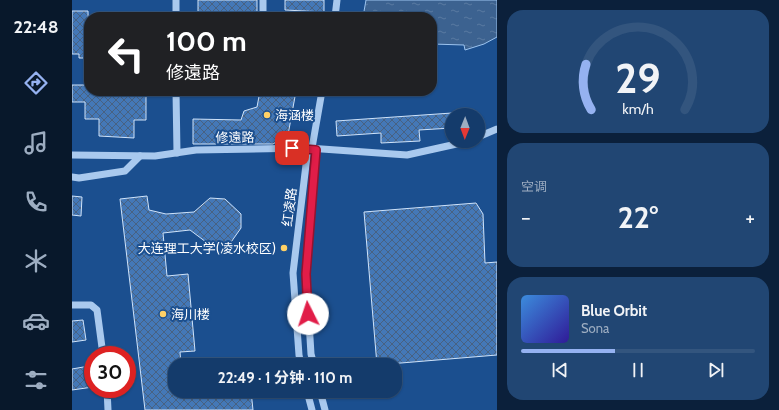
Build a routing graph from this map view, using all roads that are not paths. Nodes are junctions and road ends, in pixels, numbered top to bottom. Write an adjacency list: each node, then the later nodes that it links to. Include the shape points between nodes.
1 (176, 0): 4 (street)
2 (264, 0): 5 (street)
3 (338, 0): 6 (street)
4 (176, 12)
5 (263, 12)
6 (335, 12)
7 (176, 96): 13 (street)
8 (321, 96): 12 (street, 红凌路)
9 (497, 129): 10 (street)
10 (485, 134)
11 (445, 147): 12 (street, 修遠路, via 407,155)
12 (312, 149): 13 (street, 修遠路, via 196,150); 19 (street, 红凌路, via 293,273); 20 (street, 红凌路, via 306,274)
13 (177, 153): 15 (street, 修遠路)
14 (72, 155): 15 (street, 修遠路)
15 (140, 156): 16 (street, via 125,171)
16 (72, 177)
17 (72, 305): 18 (street, via 91,305 97,310)
18 (102, 346)
19 (299, 358)
20 (312, 358)
21 (107, 398): 24 (street)
22 (309, 398): 25 (street)
23 (322, 398): 26 (street)
24 (108, 410)
25 (312, 410)
26 (325, 410)

